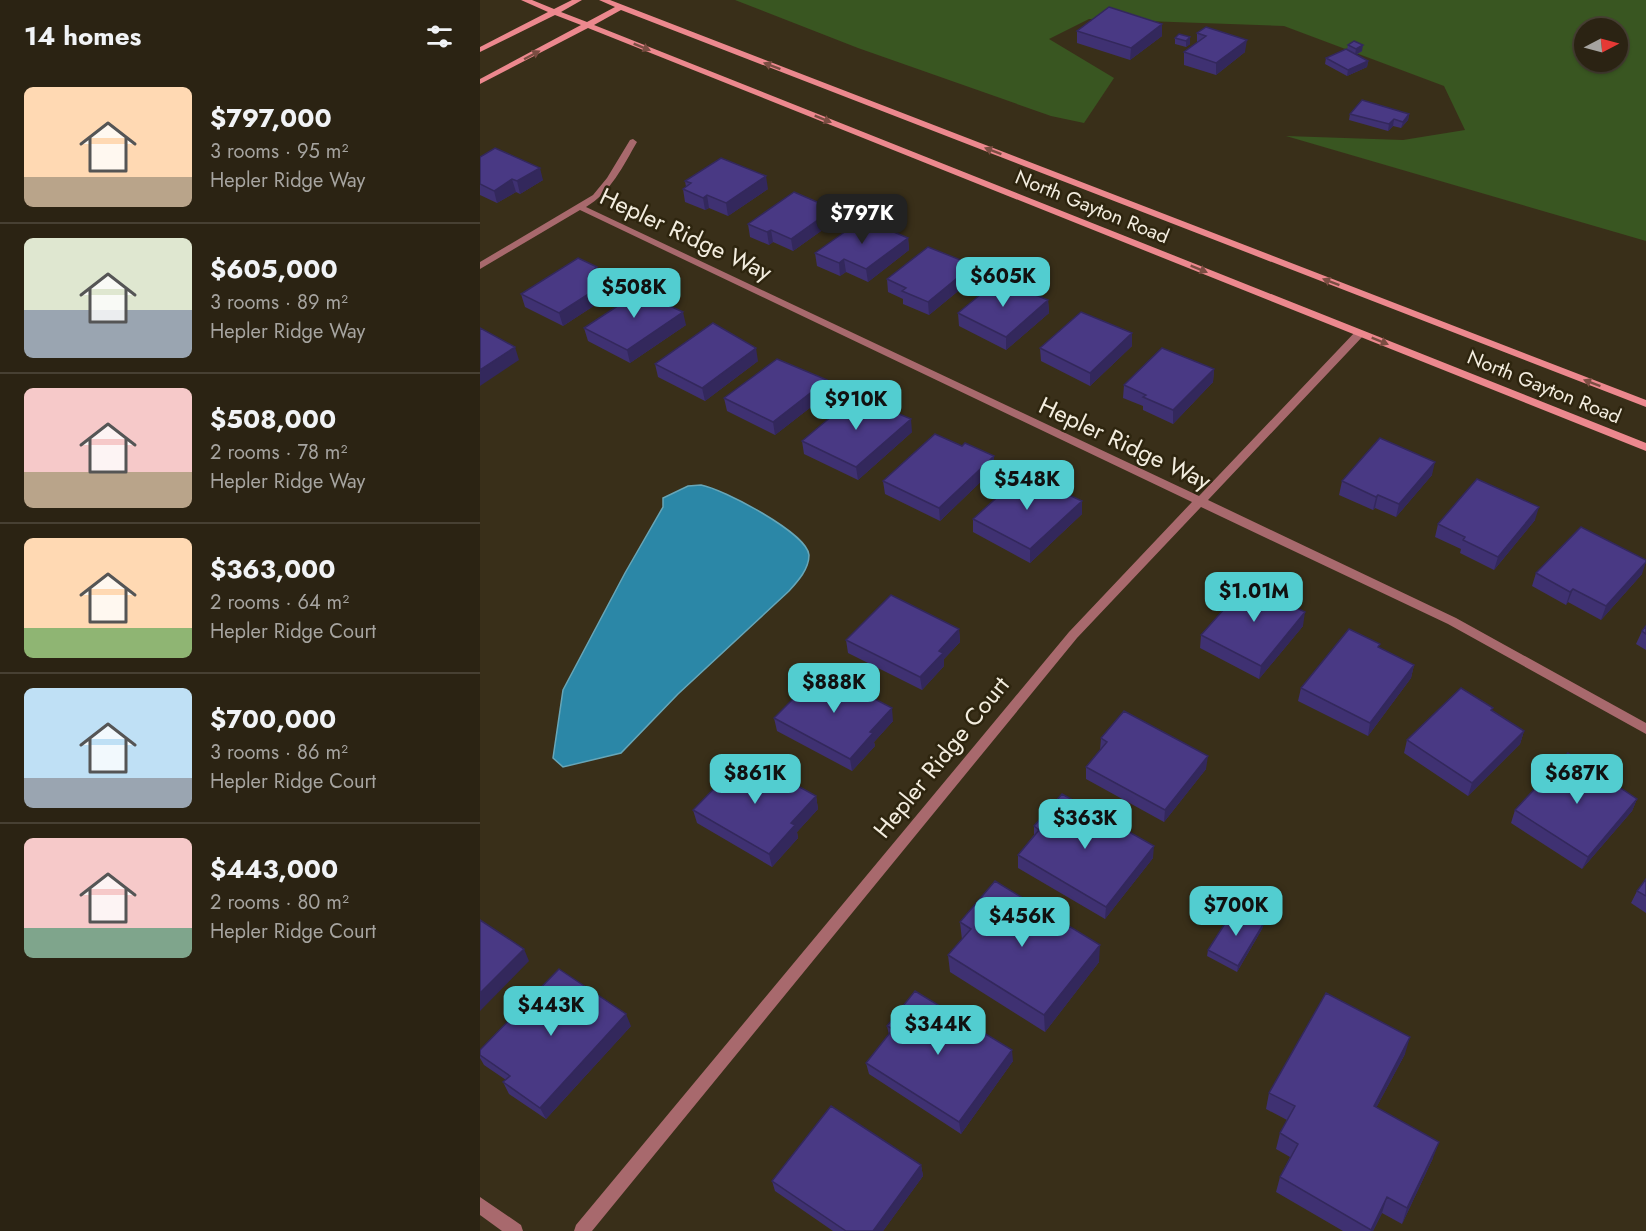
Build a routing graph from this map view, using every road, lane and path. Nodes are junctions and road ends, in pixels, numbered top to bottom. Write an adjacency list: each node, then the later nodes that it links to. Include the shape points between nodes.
1 (525, 0): 5 (main road, North Gayton Road)
2 (578, 0): 5 (main road)
3 (603, 0): 4 (main road, North Gayton Road)
4 (621, 7): 6 (main road); 13 (main road, North Gayton Road, one-way to 4)
5 (554, 12): 6 (main road, North Gayton Road); 7 (main road)
6 (587, 25): 8 (main road, one-way to 6); 12 (main road, North Gayton Road, one-way to 12)
7 (480, 50)
8 (480, 82)
9 (633, 142): 10 (street, via 605,189)
10 (580, 207): 11 (street); 15 (street, Hepler Ridge Way)
11 (480, 266)
12 (1360, 333): 14 (main road, North Gayton Road, one-way to 14); 15 (street, Hepler Ridge Court)
13 (1646, 404)
14 (1646, 447)
15 (1200, 502): 16 (street, Hepler Ridge Way, via 1452,621); 19 (street, Hepler Ridge Court, via 1072,635)
16 (1646, 729)
17 (480, 1205): 18 (street)
18 (515, 1231)
19 (582, 1231)

